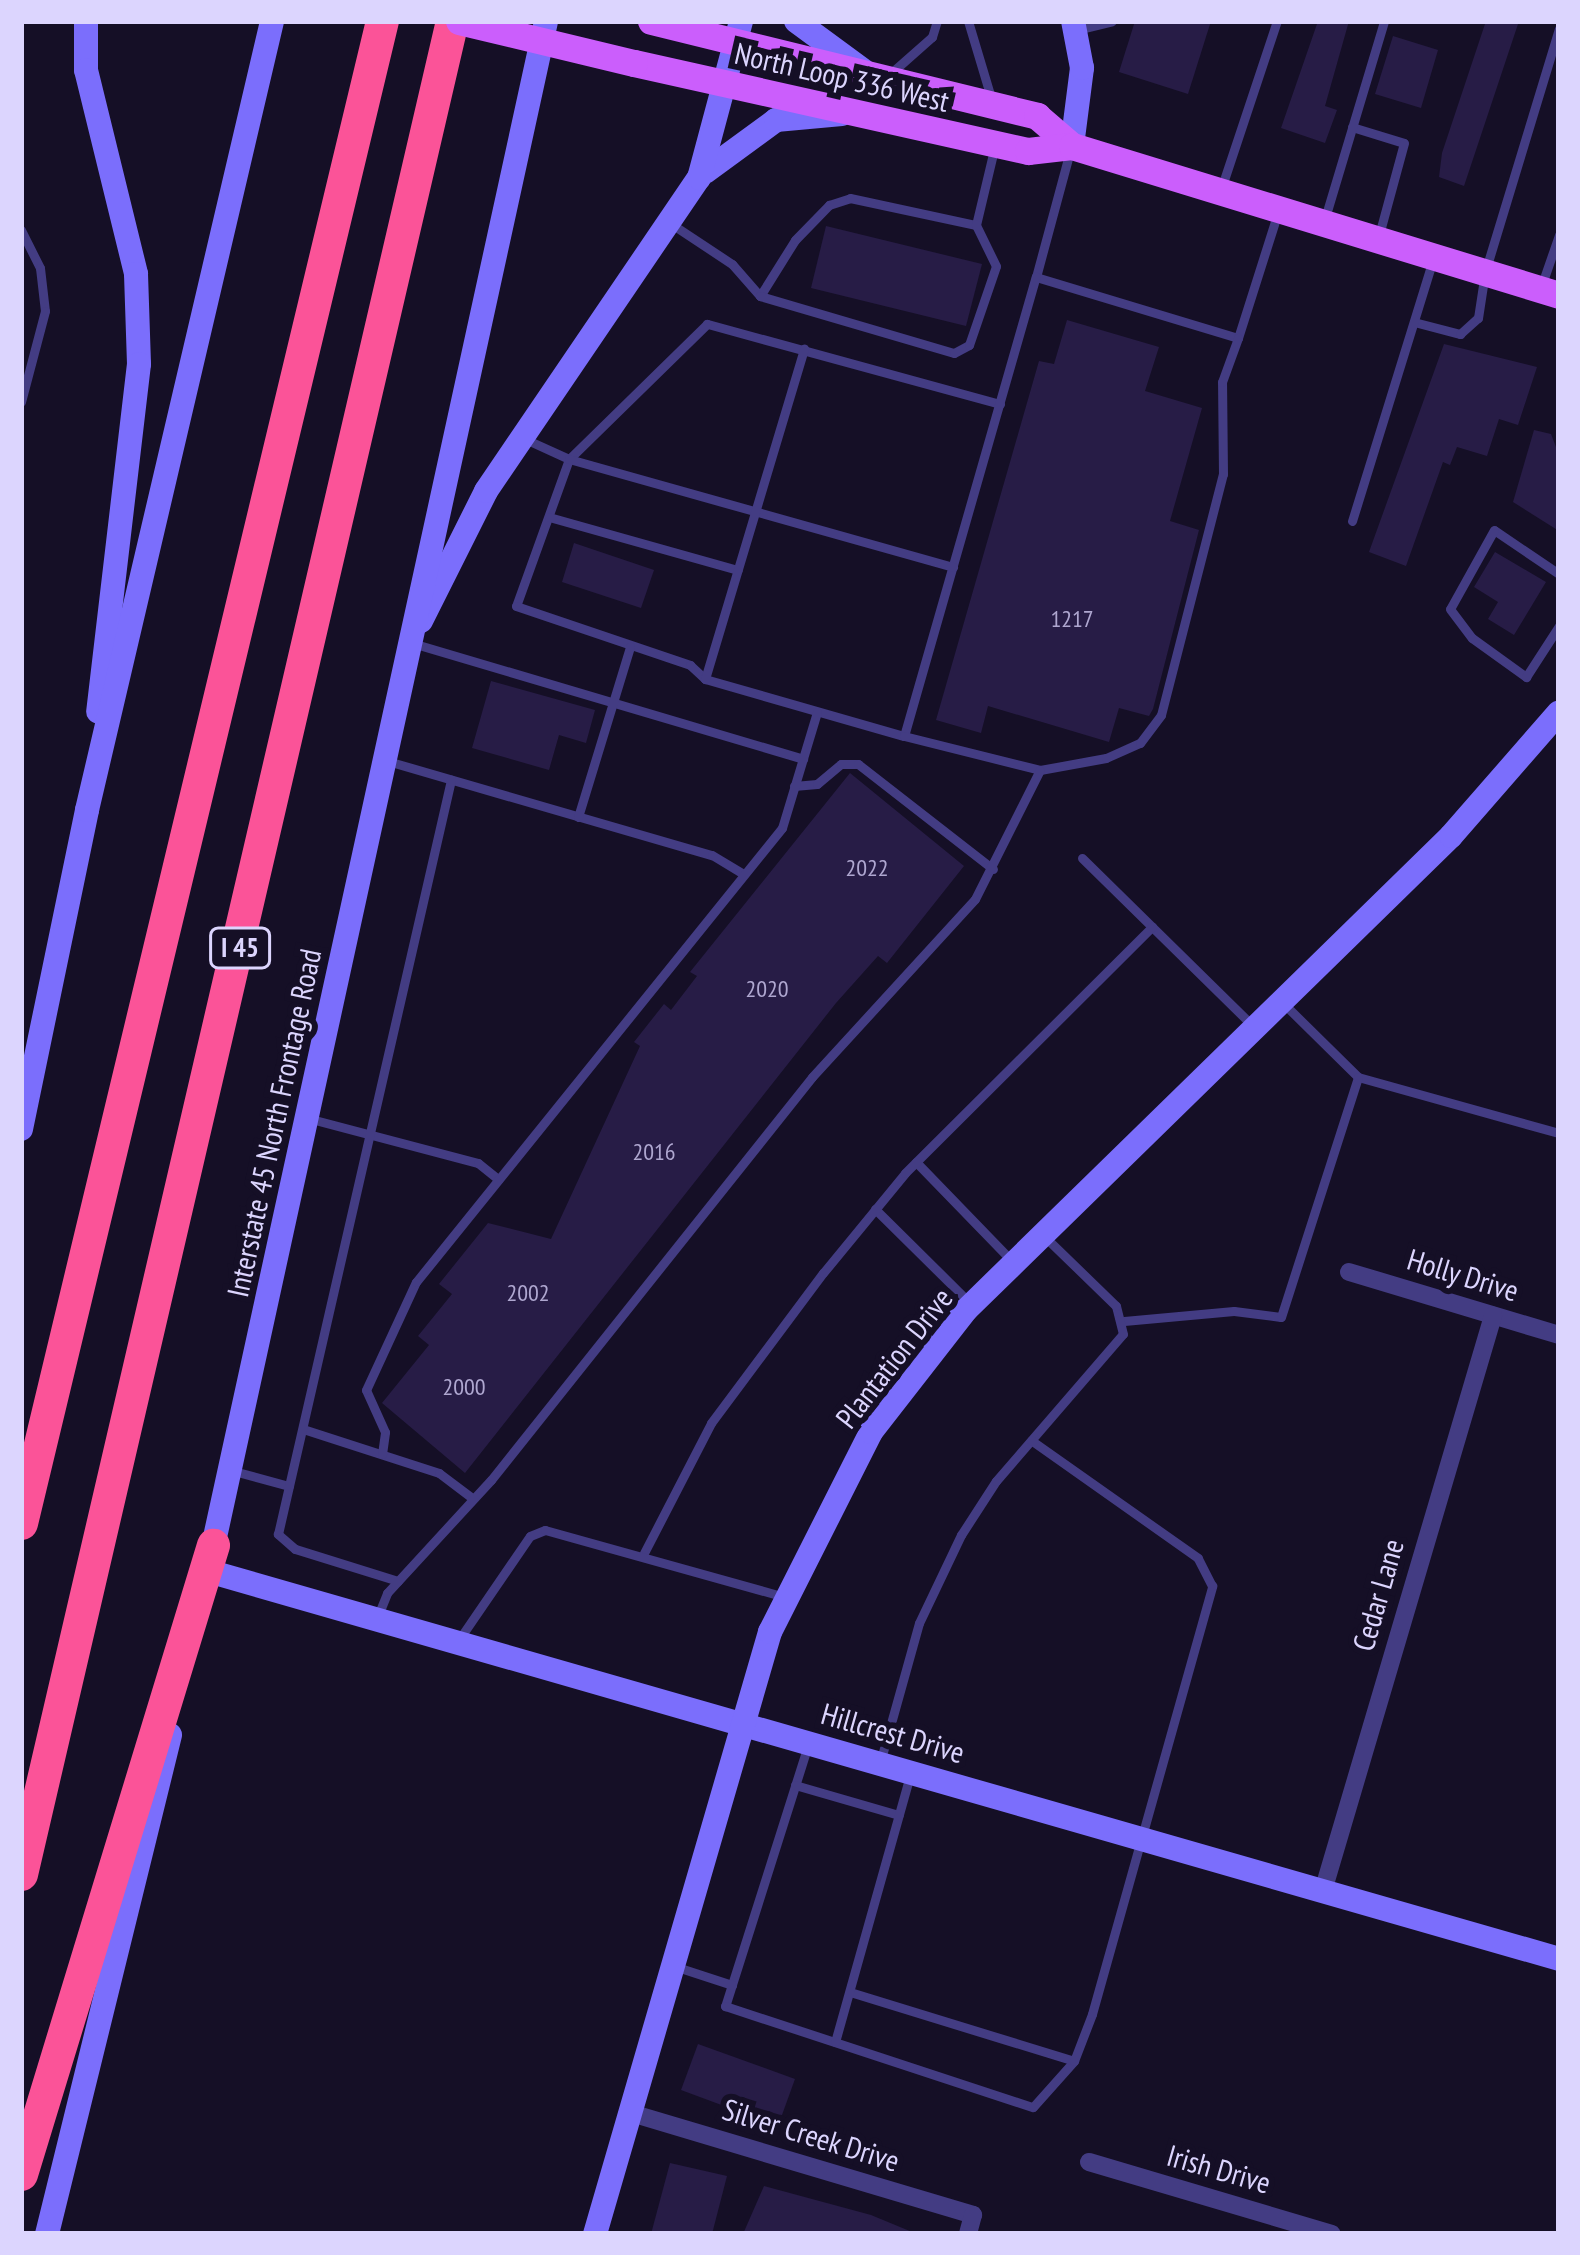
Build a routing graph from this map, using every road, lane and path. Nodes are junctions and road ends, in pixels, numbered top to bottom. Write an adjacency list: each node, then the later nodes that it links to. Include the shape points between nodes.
1 (69, 21): 17 (main road)
2 (86, 21): 17 (main road)
3 (272, 21): 65 (main road)
4 (382, 21): 94 (highway, I 45)
5 (456, 21): 19 (main road, North Loop 336 West, bridge); 108 (highway, I 45)
6 (546, 21): 53 (main road, Interstate 45 North Frontage Road)
7 (652, 21): 16 (main road, North Loop 336 West)
8 (796, 21): 18 (main road)
9 (937, 21): 18 (lane, via 932,37)
10 (968, 21): 20 (lane)
11 (1112, 21): 14 (lane)
12 (1276, 21): 26 (lane)
13 (1384, 21): 22 (lane)
14 (1075, 26): 24 (main road, via 1081,98)
15 (1559, 29): 35 (lane)
16 (739, 31): 18 (main road, North Loop 336 West); 19 (main road)
17 (86, 70): 65 (main road, via 136,274 139,364)
18 (875, 74): 20 (main road, North Loop 336 West)
19 (727, 85): 21 (main road, North Loop 336 West); 25 (main road)
20 (994, 105): 24 (main road, North Loop 336 West, via 1037,116)
21 (842, 114): 23 (main road, North Loop 336 West); 25 (main road, via 759,128)
22 (1352, 127): 28 (lane); 33 (lane, via 1404,143)
23 (995, 143): 24 (main road, North Loop 336 West, via 1028,152); 30 (lane)
24 (1072, 146): 26 (main road, North Loop 336 West); 36 (lane)
25 (699, 178): 29 (main road)
26 (1220, 191): 27 (main road, North Loop 336 West)
27 (1279, 210): 28 (main road, North Loop 336 West); 40 (lane)
28 (1323, 223): 33 (main road, North Loop 336 West)
29 (673, 225): 38 (lane, via 732,264); 44 (main road)
30 (976, 225): 38 (lane, via 850,198 830,205 795,240); 38 (lane, via 996,266 969,345 954,353)
31 (21, 230): 42 (lane, via 40,268 45,310)
32 (1559, 235): 37 (lane)
33 (1377, 240): 34 (main road, North Loop 336 West)
34 (1434, 257): 35 (main road, North Loop 336 West); 39 (lane)
35 (1485, 272): 37 (main road, North Loop 336 West); 39 (lane, via 1478,318 1460,334)
36 (1036, 277): 40 (lane); 43 (lane)
37 (1550, 292)
38 (760, 296)
39 (1414, 322): 48 (lane)
40 (1238, 338): 62 (lane, via 1222,382 1223,473 1161,715 1140,742 1106,758)
41 (804, 349): 43 (lane); 45 (lane, via 707,324); 46 (lane)
42 (21, 402)
43 (1000, 404): 49 (lane)
44 (520, 437): 45 (lane); 53 (main road)
45 (569, 459): 46 (lane); 47 (lane)
46 (757, 514): 49 (lane); 50 (lane)
47 (549, 517): 50 (lane); 54 (lane, via 516,605)
48 (1352, 521)
49 (953, 567): 59 (lane)
50 (738, 570): 55 (lane)
51 (1559, 574): 52 (lane, via 1494,530 1450,609 1472,638 1526,677)
52 (1559, 626)
53 (408, 638): 56 (lane); 61 (main road, Interstate 45 North Frontage Road)
54 (630, 646): 55 (lane, via 690,665); 56 (lane)
55 (705, 679): 57 (lane)
56 (612, 702): 60 (lane); 66 (lane)
57 (817, 712): 59 (lane); 60 (lane)
58 (1559, 712): 71 (main road, Plantation Drive, via 1495,791)
59 (904, 736): 62 (lane)
60 (803, 759): 64 (lane)
61 (382, 760): 63 (lane); 74 (main road, Interstate 45 North Frontage Road)
62 (1040, 770): 68 (lane)
63 (451, 780): 66 (lane); 76 (lane)
64 (794, 786): 68 (lane, via 858,764); 69 (lane, via 782,828)
65 (87, 810): 75 (main road)
66 (578, 817): 69 (lane, via 712,855)
67 (1082, 858): 70 (lane)
68 (993, 868): 93 (lane)
69 (744, 874): 79 (lane)
70 (1152, 928): 72 (lane); 78 (lane)
71 (1281, 1001): 72 (main road, Plantation Drive); 73 (lane)
72 (1254, 1028): 81 (main road, Plantation Drive)
73 (1358, 1077): 77 (lane); 86 (lane, via 1282,1317 1234,1311)
74 (306, 1118): 76 (lane); 91 (main road, Interstate 45 North Frontage Road)
75 (21, 1130)
76 (366, 1132): 79 (lane, via 478,1163); 88 (lane)
77 (1559, 1132)
78 (916, 1162): 80 (lane); 82 (lane)
79 (498, 1179): 90 (lane, via 416,1282 366,1390 386,1432)
80 (875, 1208): 84 (lane); 95 (lane, via 711,1423)
81 (1042, 1234): 82 (main road, Plantation Drive); 86 (lane)
82 (1014, 1263): 84 (main road, Plantation Drive)
83 (1349, 1272): 85 (street, Holly Drive)
84 (971, 1304): 98 (main road, Plantation Drive, via 871,1432)
85 (1493, 1316): 87 (street, Holly Drive); 109 (street, Cedar Lane)
86 (1124, 1321): 89 (lane, via 1116,1348)
87 (1559, 1335)
88 (303, 1429): 90 (lane); 92 (lane)
89 (1031, 1440): 103 (lane, via 936,1582); 107 (lane, via 1208,1570 1211,1586)
90 (382, 1454): 93 (lane, via 440,1473)
91 (230, 1470): 92 (lane); 96 (main road, Interstate 45 North Frontage Road)
92 (290, 1486): 97 (lane, via 282,1542)
93 (471, 1497): 97 (lane)
94 (21, 1523)
95 (644, 1553): 98 (lane); 100 (lane, via 558,1528 530,1536)
96 (211, 1558): 99 (main road, Hillcrest Drive); 118 (highway); 120 (main road, Interstate 45 North Frontage Road)
97 (398, 1581): 99 (lane)
98 (785, 1597): 101 (main road, Plantation Drive)
99 (377, 1618): 100 (main road, Hillcrest Drive)
100 (458, 1641): 101 (main road, Hillcrest Drive)
101 (740, 1720): 102 (main road, Hillcrest Drive); 111 (main road, Plantation Drive)
102 (809, 1740): 103 (main road, Hillcrest Drive); 105 (lane)
103 (880, 1761): 104 (main road, Hillcrest Drive)
104 (912, 1770): 106 (lane); 107 (main road, Hillcrest Drive)
105 (795, 1785): 106 (lane); 112 (lane)
106 (899, 1815): 113 (lane)
107 (1142, 1838): 109 (main road, Hillcrest Drive); 115 (lane)
108 (21, 1874)
109 (1323, 1892): 110 (main road, Hillcrest Drive)
110 (1559, 1959)
111 (672, 1966): 112 (lane); 116 (main road, Plantation Drive)
112 (732, 1985): 114 (lane, via 725,2006)
113 (850, 1992): 114 (lane); 115 (lane)
114 (836, 2042): 115 (lane, via 1033,2107)
115 (1074, 2061)
116 (631, 2113): 119 (street, Silver Creek Drive); 121 (main road, Plantation Drive)
117 (1089, 2162): 122 (street, Irish Drive)
118 (21, 2174)
119 (971, 2224)
120 (47, 2234)
121 (595, 2234)
122 (1332, 2234)

